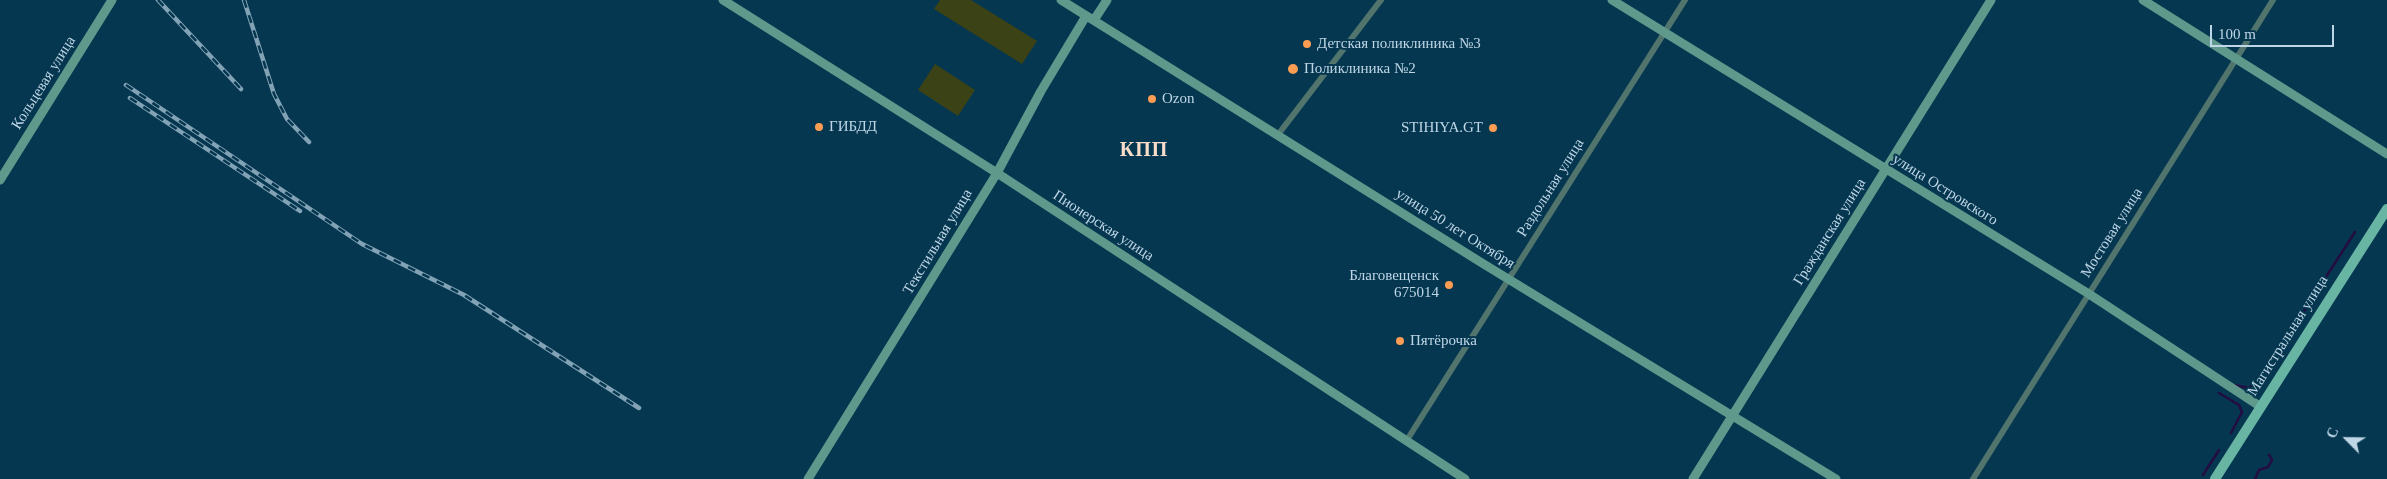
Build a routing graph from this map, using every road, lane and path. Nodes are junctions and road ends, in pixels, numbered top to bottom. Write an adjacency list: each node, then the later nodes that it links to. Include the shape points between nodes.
1 (112, 0): 18 (street, Кольцевая улица)
2 (723, 0): 17 (street, Пионерская улица)
3 (1061, 0): 11 (street, улица 50 лет Октября)
4 (1107, 0): 11 (street, Текстильная улица)
5 (1382, 0): 14 (street)
6 (1612, 0): 12 (street, улица Островского)
7 (1685, 0): 12 (street, Раздольная улица)
8 (1991, 0): 16 (street, Гражданская улица)
9 (2143, 0): 13 (street)
10 (2273, 0): 13 (street, Мостовая улица)
11 (1090, 18): 14 (street, улица 50 лет Октября); 17 (street, Текстильная улица, via 1041,91)
12 (1664, 32): 16 (street, улица Островского); 20 (street, Раздольная улица)
13 (2236, 59): 15 (street); 21 (street, Мостовая улица)
14 (1277, 136): 20 (street, улица 50 лет Октября)
15 (2387, 154)
16 (1886, 169): 21 (street, улица Островского); 23 (street, Гражданская улица)
17 (997, 173): 24 (street, Пионерская улица); 25 (street, Текстильная улица)
18 (0, 180)
19 (2387, 209): 22 (main road, Магистральная улица)
20 (1509, 279): 23 (street, улица 50 лет Октября); 24 (street, Раздольная улица)
21 (2089, 294): 22 (street, улица Островского); 29 (street, Мостовая улица)
22 (2261, 407): 30 (main road, Магистральная улица)
23 (1732, 416): 27 (street, Гражданская улица); 28 (street, улица 50 лет Октября)
24 (1407, 440): 26 (street, Пионерская улица)
25 (808, 479)
26 (1466, 479)
27 (1693, 479)
28 (1836, 479)
29 (1973, 479)
30 (2215, 479)

